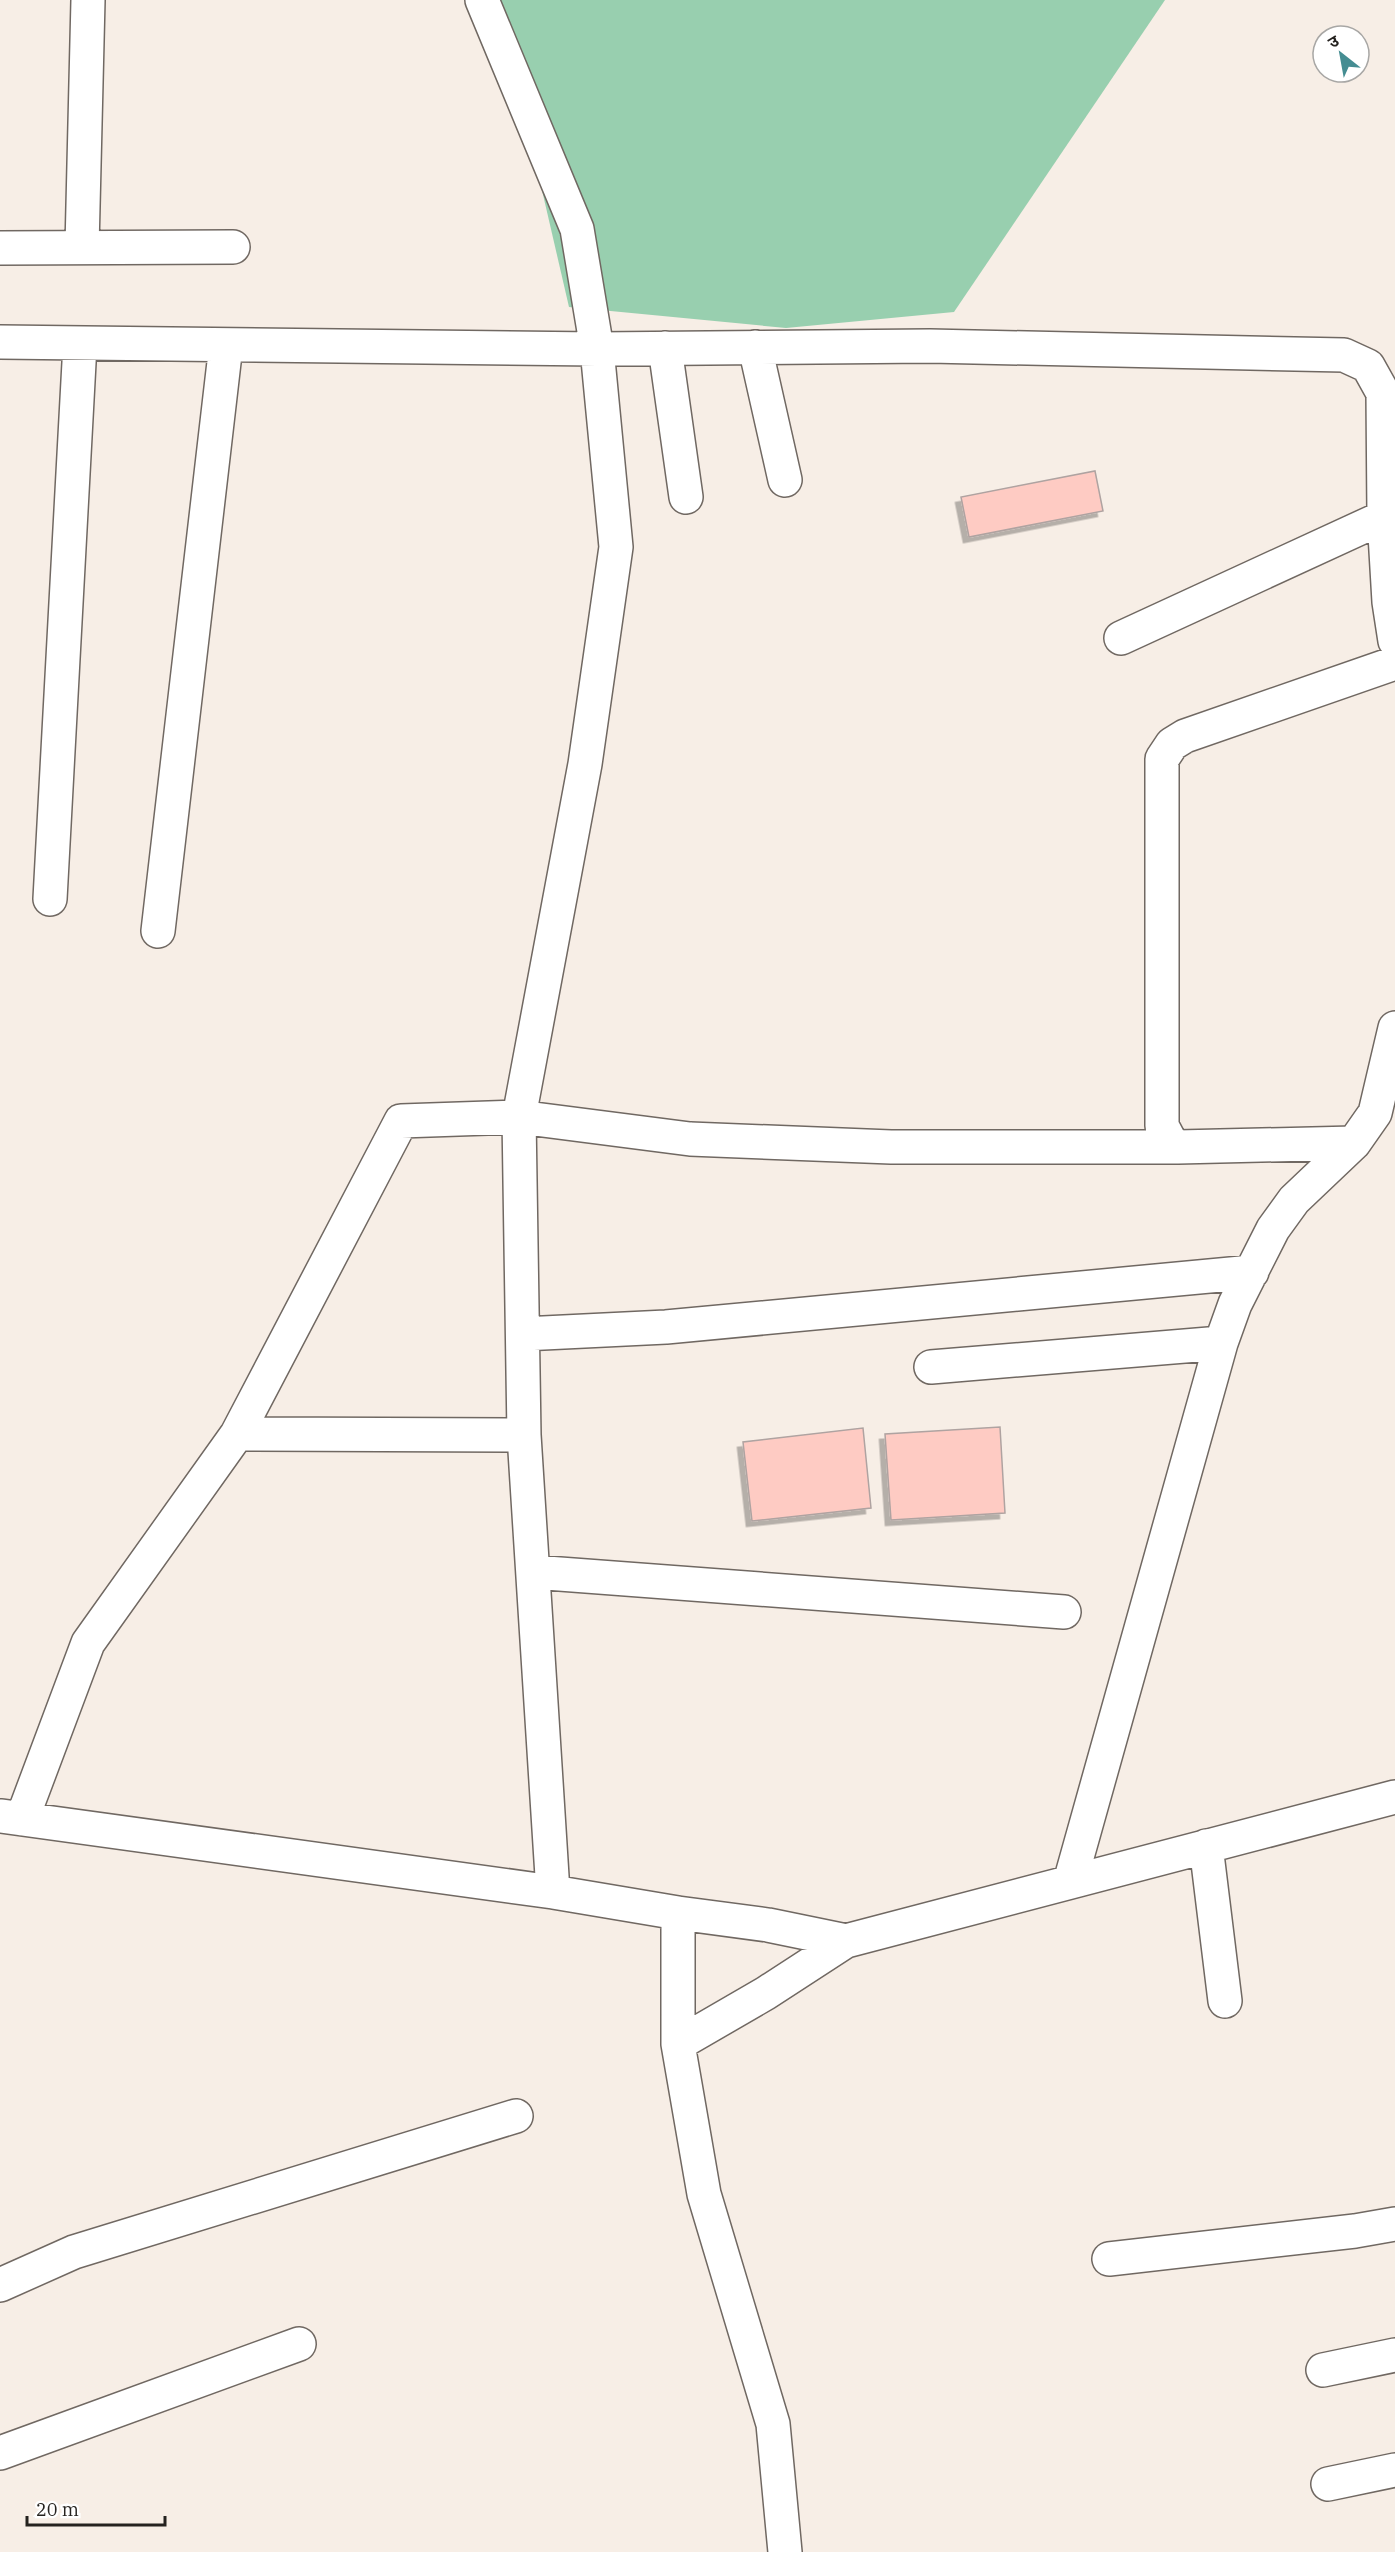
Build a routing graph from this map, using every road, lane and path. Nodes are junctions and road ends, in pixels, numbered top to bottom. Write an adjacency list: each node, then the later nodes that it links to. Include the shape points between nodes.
1 (88, 0): 3 (street)
2 (482, 0): 11 (street, via 577,229)
3 (82, 247): 4 (street); 5 (street)
4 (234, 247)
5 (0, 248)
6 (0, 342): 7 (street)
7 (80, 344): 8 (street); 19 (street)
8 (226, 345): 11 (street); 20 (street)
9 (755, 347): 10 (street); 12 (street, via 930,346 1344,355 1368,366); 13 (street)
10 (665, 348): 11 (street); 14 (street)
11 (597, 349): 22 (street, via 616,547 585,764)
12 (1389, 390): 15 (street)
13 (785, 480)
14 (686, 497)
15 (1384, 517): 16 (street); 17 (street)
16 (1121, 638)
17 (1395, 641)
18 (1395, 663): 24 (street, via 1185,736 1161,759 1162,1126)
19 (50, 899)
20 (158, 931)
21 (1395, 1028): 23 (street, via 1375,1113)
22 (519, 1116): 24 (street, via 690,1139 891,1147); 26 (street); 29 (street, via 401,1121)
23 (1354, 1143): 24 (street); 25 (street, via 1294,1200 1273,1229)
24 (1178, 1147)
25 (1252, 1272): 26 (street, via 666,1326); 27 (street)
26 (523, 1334): 30 (street)
27 (1221, 1343): 28 (street); 36 (street)
28 (931, 1367)
29 (237, 1434): 30 (street); 34 (street, via 88,1643)
30 (524, 1435): 31 (street)
31 (533, 1572): 32 (street); 37 (street)
32 (1064, 1612)
33 (1395, 1797): 35 (street)
34 (11, 1817): 37 (street)
35 (1206, 1846): 36 (street); 40 (street)
36 (1070, 1882): 39 (street)
37 (553, 1892): 38 (street)
38 (678, 1913): 39 (street); 41 (street)
39 (846, 1941): 41 (street)
40 (1225, 2001)
41 (678, 2044): 52 (street, via 704,2194 773,2424)
42 (516, 2116): 45 (street, via 74,2252)
43 (1395, 2224): 44 (street)
44 (1109, 2259)
45 (0, 2285)
46 (299, 2344): 49 (street)
47 (1395, 2355): 48 (street)
48 (1323, 2370)
49 (0, 2453)
50 (1395, 2470): 51 (street)
51 (1328, 2484)
52 (785, 2552)

